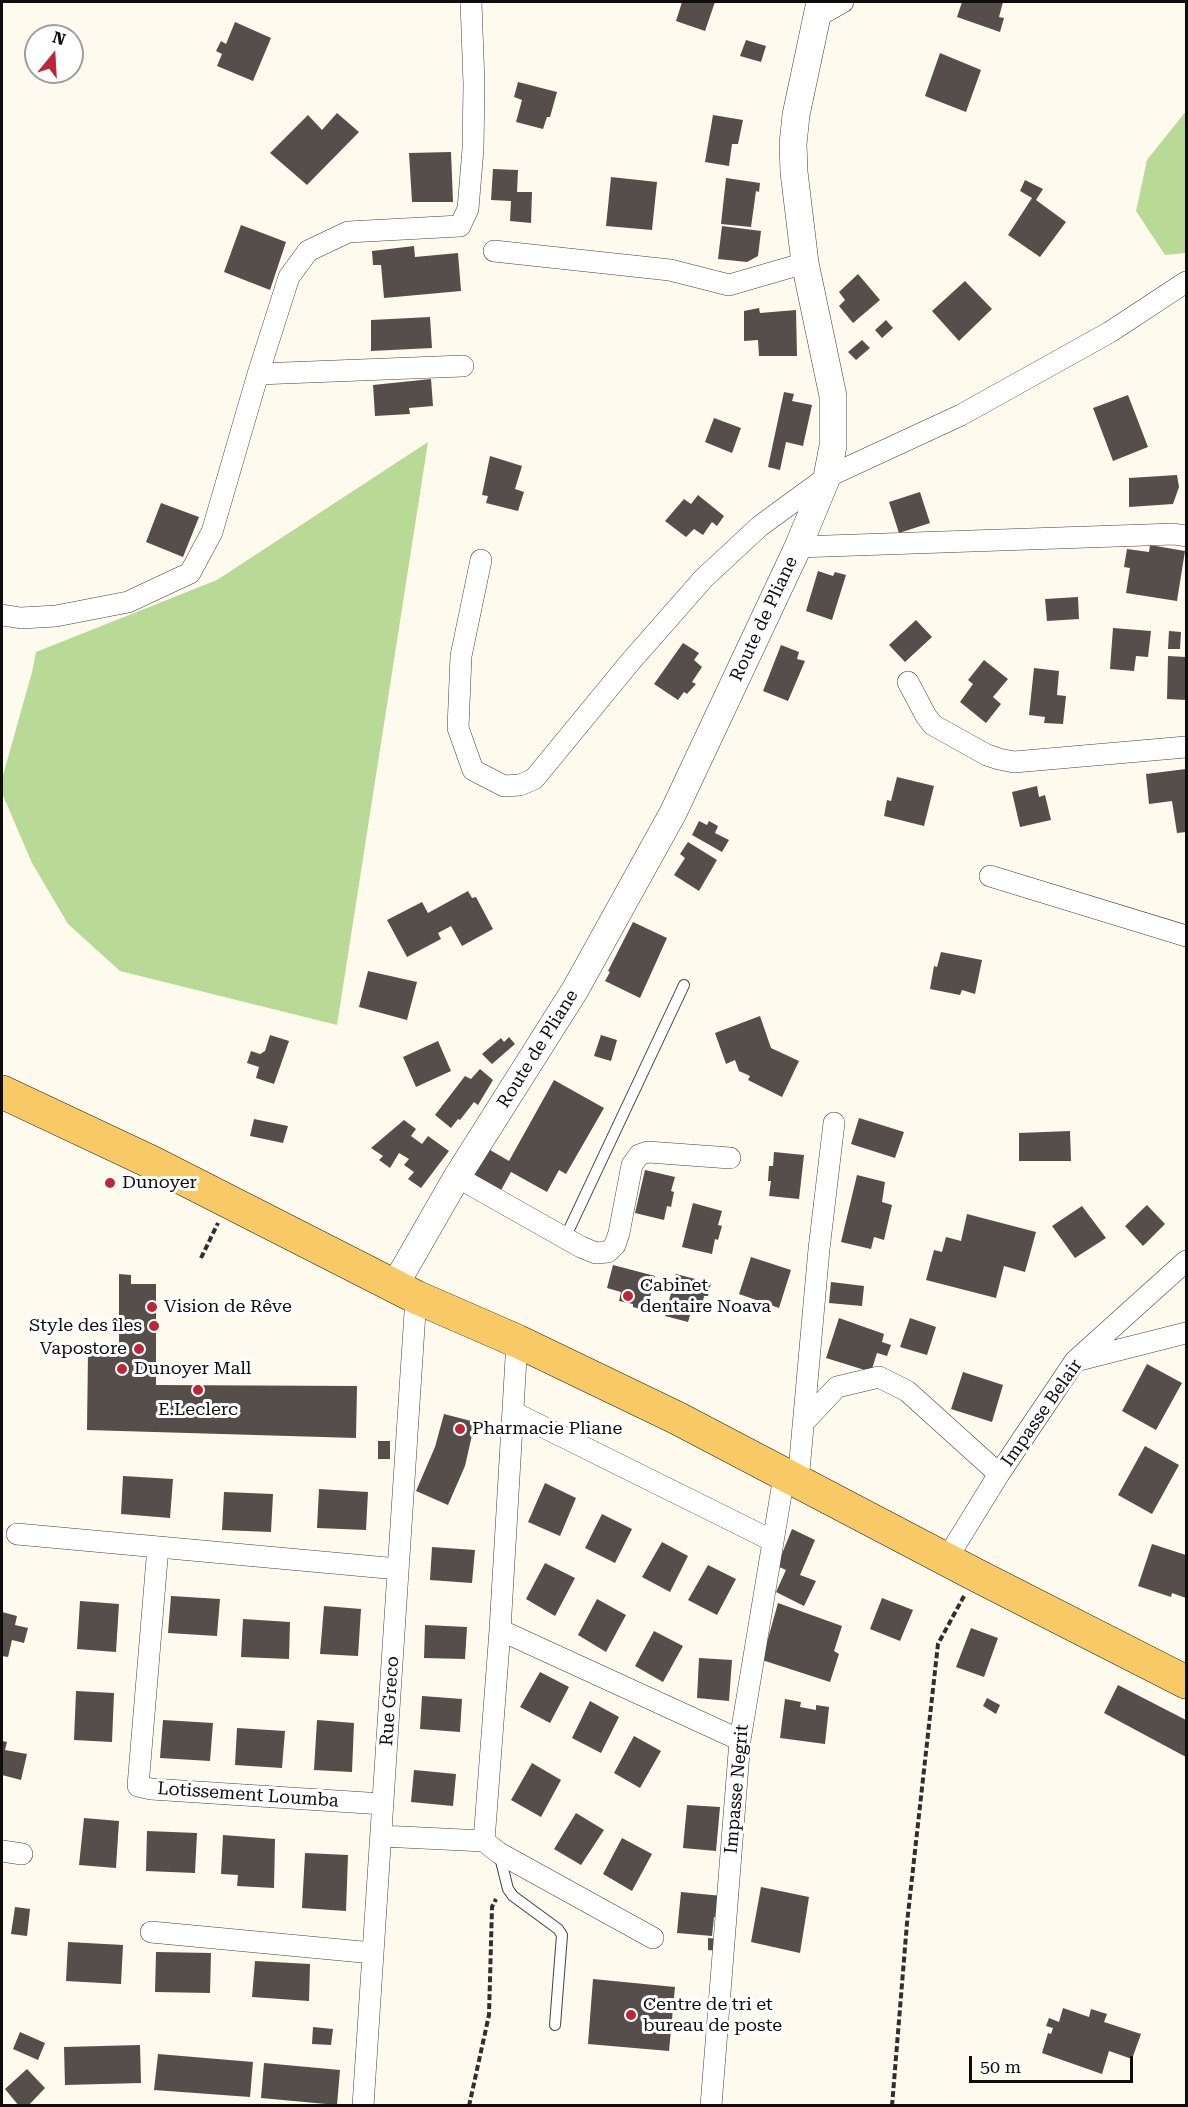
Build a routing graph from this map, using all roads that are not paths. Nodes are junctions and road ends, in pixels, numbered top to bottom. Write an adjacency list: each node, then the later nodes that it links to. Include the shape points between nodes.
1 (471, 2): 8 (street, via 473,149 468,209 460,226 348,232 308,251 289,277)
2 (843, 2): 3 (street)
3 (817, 10): 5 (street, Route de Pliane, via 793,144)
4 (494, 251): 5 (street, via 670,270 729,285)
5 (805, 264): 9 (street, Route de Pliane, via 833,396 833,446)
6 (1186, 282): 9 (street, via 1110,332 961,415)
7 (463, 366): 8 (street)
8 (258, 374): 13 (street, via 212,532 190,573 128,602 56,616)
9 (827, 477): 11 (street, Route de Pliane); 12 (street, via 727,554 631,661 534,779 520,786 504,786 473,770 458,728 461,656)
10 (1186, 536): 11 (street)
11 (798, 547): 22 (street, Route de Pliane, via 673,813 575,990)
12 (481, 560)
13 (2, 615)
14 (908, 682): 15 (street, via 933,725 999,759 1014,762)
15 (1186, 747)
16 (990, 876): 17 (street)
17 (1186, 936)
18 (684, 985): 23 (lane)
19 (2, 1092): 25 (main road, via 153,1163)
20 (834, 1123): 30 (street, Impasse Negrit)
21 (730, 1158): 23 (street, via 648,1152 639,1155 632,1165 615,1245 608,1252 596,1253)
22 (457, 1177): 23 (street); 25 (street, Route de Pliane)
23 (565, 1238)
24 (1186, 1261): 28 (street, Impasse Belair)
25 (406, 1291): 27 (main road); 37 (street, Rue Greco)
26 (1186, 1333): 28 (street)
27 (517, 1341): 29 (street); 32 (main road)
28 (1076, 1361): 31 (street, Impasse Belair)
29 (513, 1412): 34 (street); 38 (street)
30 (804, 1422): 31 (street, via 837,1387 879,1377 907,1391); 32 (street, Impasse Negrit)
31 (999, 1474): 36 (street, Impasse Belair)
32 (791, 1479): 34 (street, Impasse Negrit); 36 (main road)
33 (17, 1534): 35 (street)
34 (773, 1541): 40 (street, Impasse Negrit)
35 (158, 1547): 37 (street); 41 (street, Lotissement Loumba, via 138,1786)
36 (946, 1560): 39 (main road)
37 (398, 1569): 41 (street, Rue Greco)
38 (500, 1630): 40 (street); 43 (street)
39 (1186, 1682)
40 (740, 1740): 49 (street, Impasse Negrit)
41 (383, 1804): 42 (street, Rue Greco)
42 (381, 1836): 43 (street); 46 (street, Rue Greco)
43 (491, 1847): 45 (street); 47 (lane, via 513,1896 562,1935)
44 (151, 1932): 46 (street)
45 (652, 1938)
46 (373, 1953): 48 (street, Rue Greco)
47 (555, 2025)
48 (363, 2106)
49 (711, 2106)

